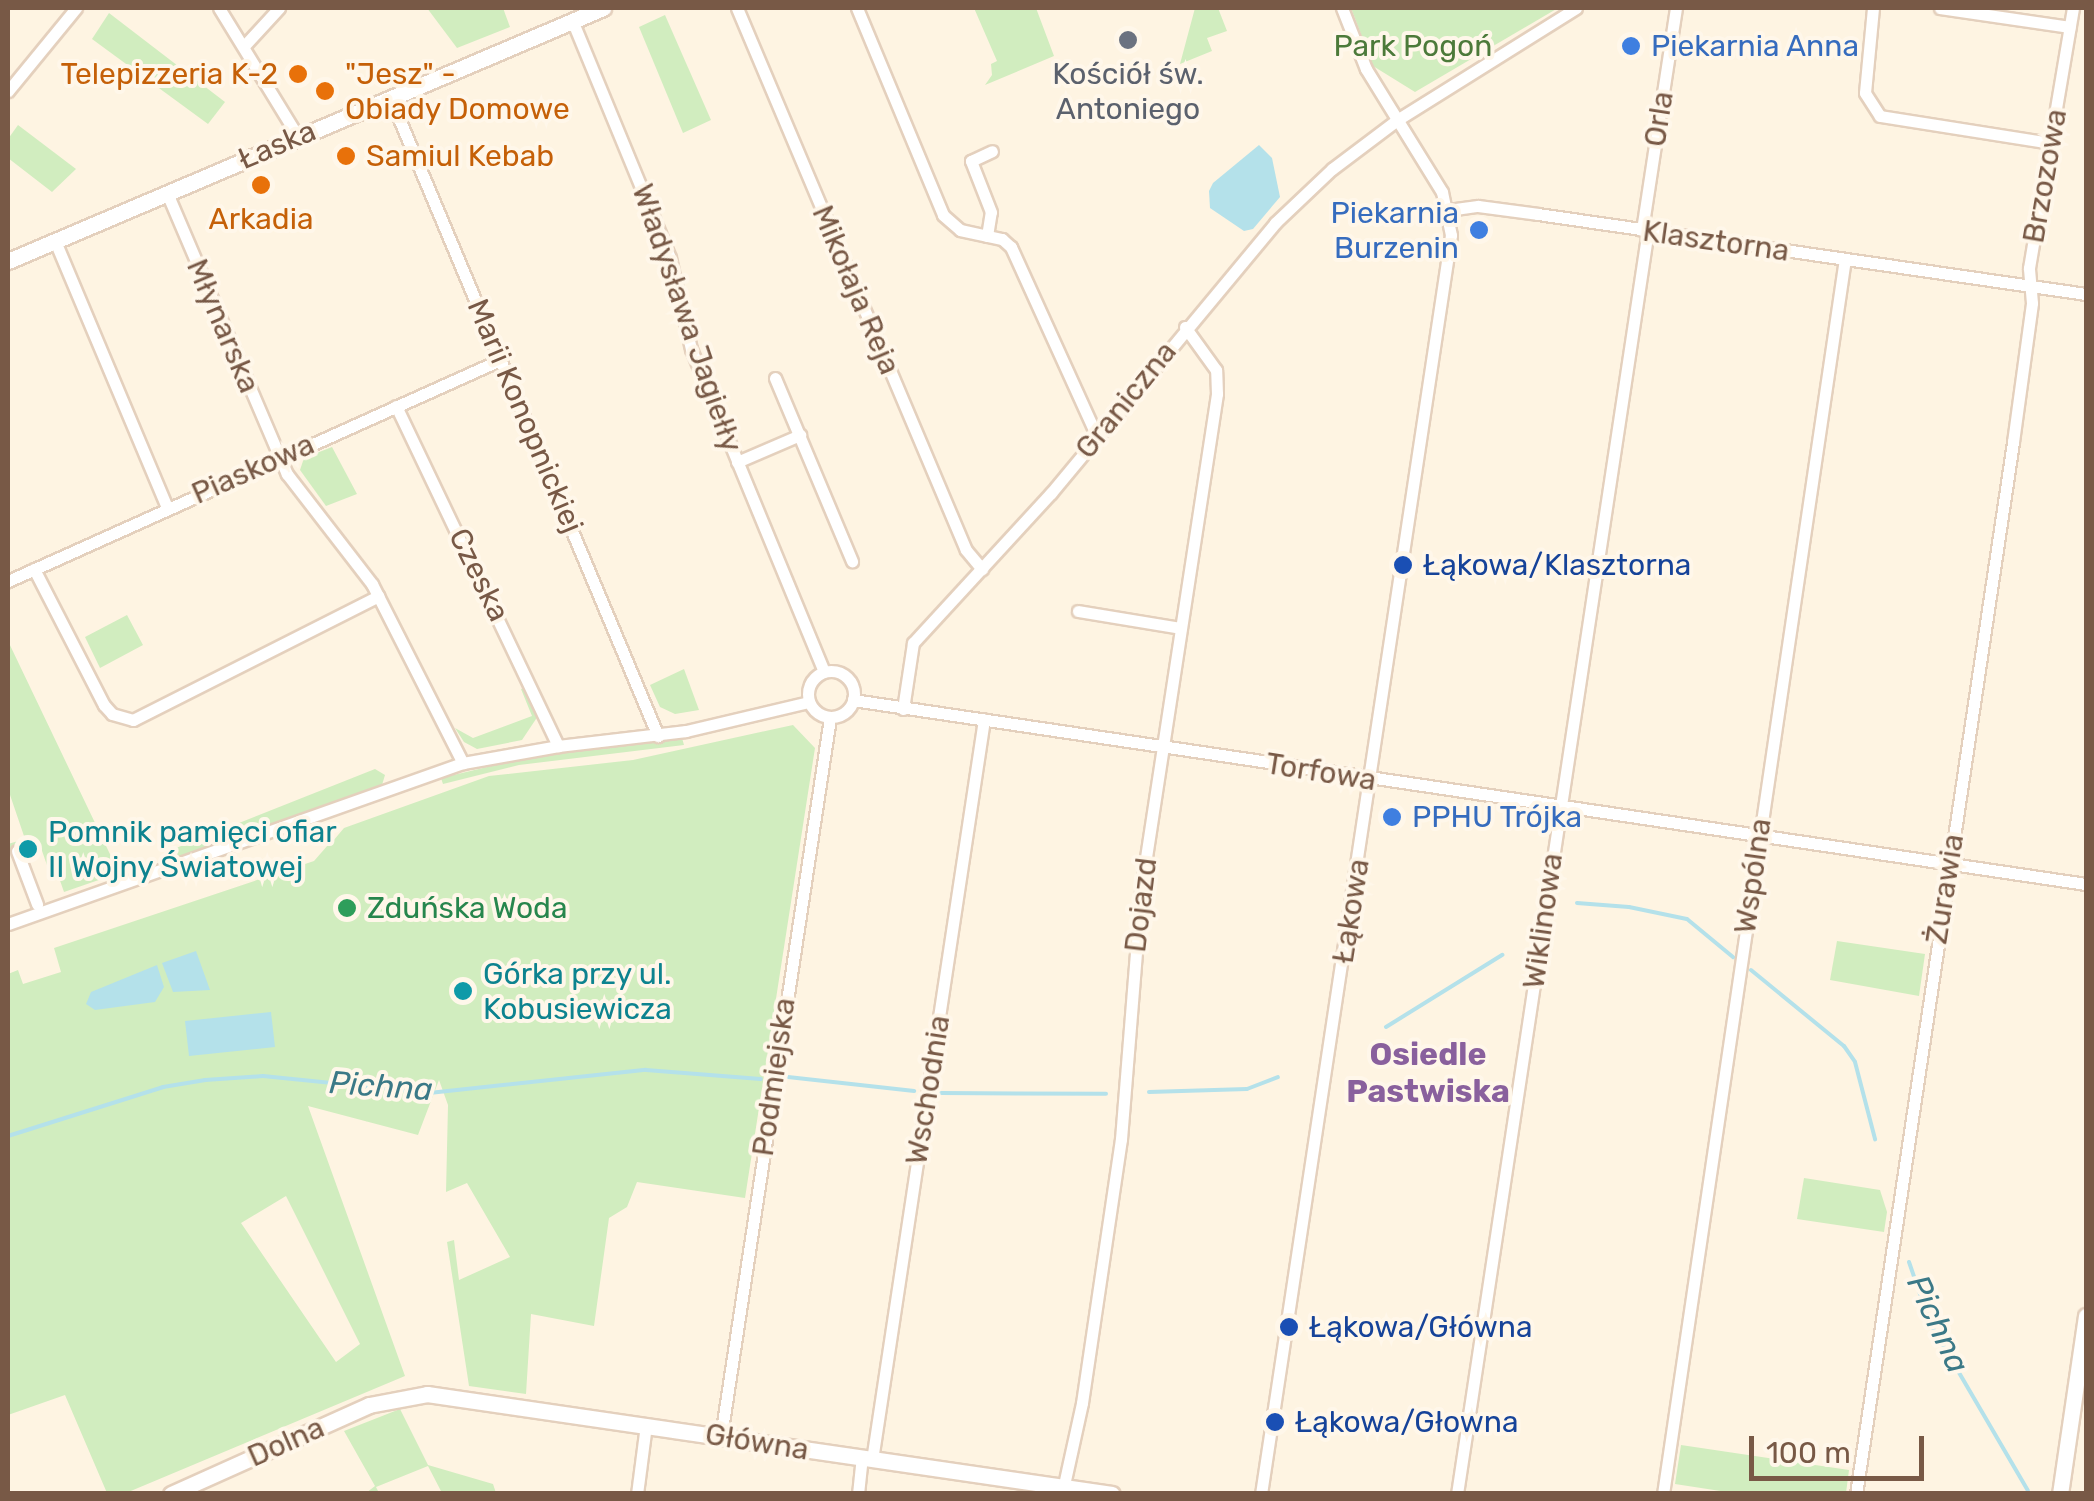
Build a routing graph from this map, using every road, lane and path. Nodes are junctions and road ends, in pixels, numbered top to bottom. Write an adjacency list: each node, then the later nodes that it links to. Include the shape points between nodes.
1 (76, 8): 16 (street)
2 (219, 8): 15 (street)
3 (278, 8): 15 (street)
4 (603, 8): 13 (street, Łaska)
5 (736, 8): 42 (street, Mikołaja Reja, via 966,550)
6 (857, 8): 25 (street, via 943,216 960,230)
7 (1342, 8): 18 (street, via 1366,69)
8 (1576, 8): 18 (street, Graniczna)
9 (1676, 8): 24 (street, Orla)
10 (1874, 8): 20 (street, via 1865,93 1880,116)
11 (1940, 8): 14 (street)
12 (2072, 8): 14 (street, Brzozowa)
13 (572, 20): 17 (street, Łaska); 38 (street, Władysława Jagiełły, via 670,258 691,349)
14 (2070, 27): 20 (street, Brzozowa)
15 (244, 46): 19 (street)
16 (8, 91)
17 (390, 97): 19 (street, Łaska); 32 (street, Marii Konopnickiej)
18 (1398, 120): 23 (street); 31 (street, Graniczna, via 1302,196)
19 (298, 136): 22 (street, Łaska)
20 (2051, 143): 29 (street, Brzozowa, via 2029,268)
21 (992, 151): 25 (street, via 971,161 991,212)
22 (166, 193): 26 (street, Łaska); 37 (street, Młynarska)
23 (1448, 210): 24 (street, Klasztorna, via 1478,206); 57 (street, Łąkowa, via 1448,261)
24 (1645, 230): 27 (street, Klasztorna); 58 (street, Wiklinowa)
25 (987, 236): 36 (street, via 1010,247)
26 (55, 241): 28 (street, Łaska); 39 (street)
27 (1845, 259): 29 (street, Klasztorna); 59 (street, Wspólna)
28 (8, 261)
29 (2032, 286): 30 (street, Klasztorna); 61 (street, Żurawia)
30 (2086, 294)
31 (1185, 327): 36 (street, Graniczna); 46 (street, Dojazd, via 1218,381)
32 (500, 360): 34 (street, Piaskowa); 53 (street, Marii Konopnickiej)
33 (775, 378): 35 (street)
34 (396, 406): 37 (street, Piaskowa); 54 (street, Czeska)
35 (800, 435): 38 (street); 40 (street)
36 (1097, 437): 42 (street, Graniczna)
37 (280, 458): 39 (street, Piaskowa); 44 (street, Młynarska)
38 (737, 462): 47 (street, Władysława Jagiełły)
39 (167, 507): 41 (street, Piaskowa)
40 (852, 561)
41 (34, 569): 43 (street, Piaskowa); 44 (street, via 104,705 132,720)
42 (982, 569): 50 (street, Graniczna, via 913,642)
43 (8, 581)
44 (379, 596): 56 (street, Młynarska)
45 (1078, 611): 46 (street)
46 (1180, 628): 55 (street, Dojazd)
47 (824, 672): 48 (street, via 849,680); 49 (street, via 812,680)
48 (853, 700): 50 (street, Torfowa); 51 (street, via 845,713)
49 (809, 702): 51 (street); 53 (street)
50 (903, 709): 52 (street, Torfowa)
51 (830, 718): 68 (street, Podmiejska)
52 (984, 720): 55 (street, Torfowa); 69 (street, Wschodnia)
53 (658, 736): 54 (street)
54 (558, 746): 56 (street)
55 (1163, 748): 57 (street, Torfowa); 70 (street, Dojazd, via 1140,890 1122,1139)
56 (463, 764): 64 (street)
57 (1371, 780): 58 (street, Torfowa); 75 (street, Łąkowa)
58 (1559, 806): 59 (street, Torfowa); 76 (street, Wiklinowa)
59 (1759, 836): 61 (street, Torfowa); 77 (street, Wspólna)
60 (17, 851): 63 (street)
61 (1948, 863): 62 (street, Torfowa); 78 (street, Żurawia)
62 (2086, 884)
63 (37, 904)
64 (8, 924)
65 (2086, 1316): 79 (street)
66 (402, 1395): 67 (street, Główna); 71 (street, Dolna)
67 (646, 1424): 68 (street, Główna); 72 (street)
68 (721, 1436): 69 (street, Główna)
69 (867, 1459): 70 (street, Główna); 73 (street, Wschodnia)
70 (1063, 1490): 74 (street, Główna)
71 (171, 1494)
72 (637, 1494)
73 (858, 1494)
74 (1112, 1494)
75 (1261, 1494)
76 (1458, 1494)
77 (1663, 1494)
78 (1856, 1494)
79 (2060, 1494)

